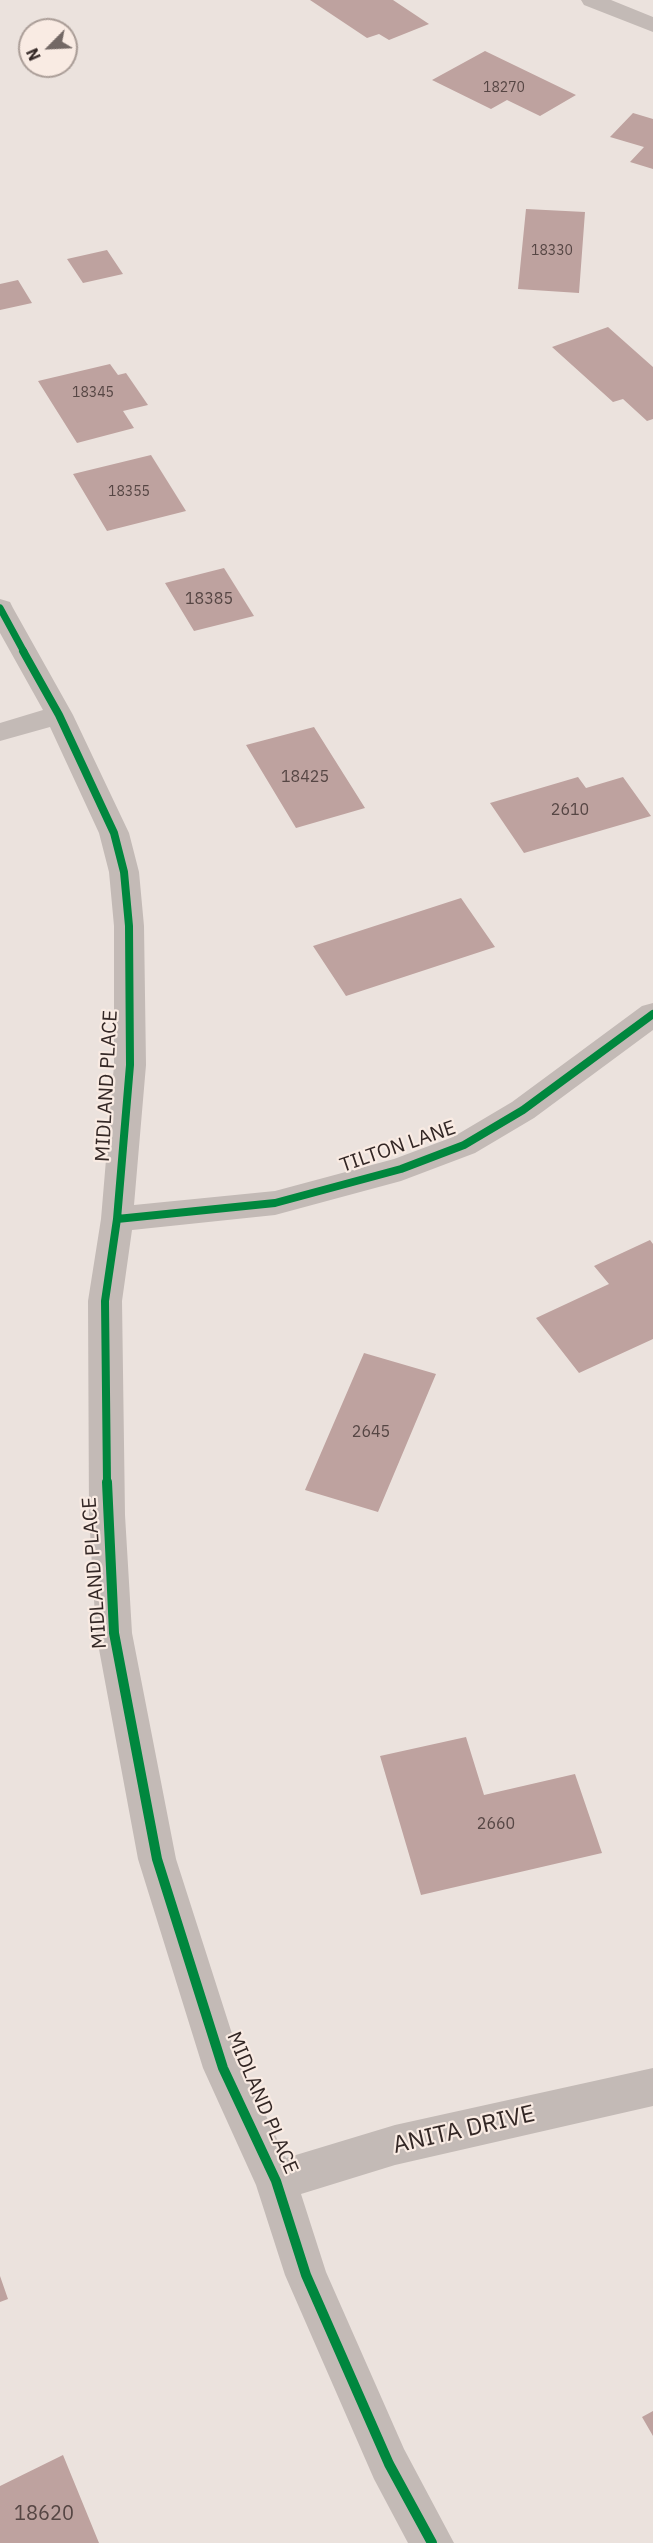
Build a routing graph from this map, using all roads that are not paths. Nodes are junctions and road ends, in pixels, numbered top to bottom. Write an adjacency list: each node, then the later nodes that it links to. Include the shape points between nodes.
1 (592, 0): 2 (street)
2 (653, 26)
3 (0, 608): 4 (street, MIDLAND PLACE)
4 (59, 715): 5 (street); 7 (street, MIDLAND PLACE, via 114,833 124,872 129,926 130,1065)
5 (0, 732)
6 (653, 1014): 7 (street, TILTON LANE, via 523,1110 464,1144 422,1161 274,1203)
7 (117, 1219): 9 (street, MIDLAND PLACE, via 105,1301 107,1515 114,1633 157,1859 223,2068)
8 (653, 2086): 9 (street, ANITA DRIVE, via 395,2145)
9 (276, 2181): 10 (street, MIDLAND PLACE, via 311,2285 389,2464)
10 (432, 2543)

